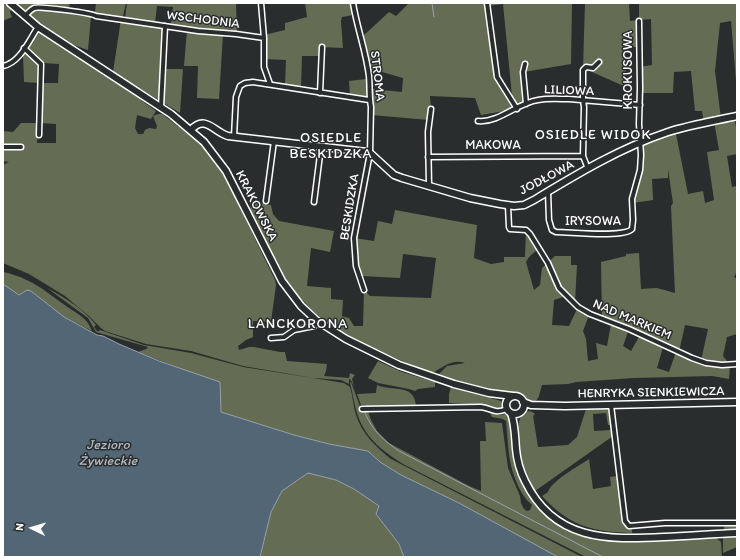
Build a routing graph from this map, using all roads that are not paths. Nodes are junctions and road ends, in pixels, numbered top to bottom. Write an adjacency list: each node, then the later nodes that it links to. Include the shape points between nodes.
1 (10, 3): 5 (main road, KRAKOWSKA)
2 (261, 3): 9 (street)
3 (353, 3): 17 (street, STROMA, via 369,76)
4 (487, 3): 23 (street, via 497,77)
5 (25, 16): 7 (street, WSCHODNIA, via 33,8 41,8); 8 (main road, KRAKOWSKA)
6 (639, 21): 20 (street, KROKUSOWA)
7 (165, 26): 9 (street, WSCHODNIA); 21 (street)
8 (38, 27): 11 (street); 21 (main road, KRAKOWSKA)
9 (264, 38): 15 (street, via 264,67)
10 (322, 47): 16 (street)
11 (24, 48): 14 (street, via 15,61); 27 (street, via 41,64)
12 (599, 62): 18 (street, via 593,68 584,68)
13 (525, 64): 19 (street, via 523,72)
14 (3, 66)
15 (270, 84): 16 (street); 28 (street, via 249,82 240,86 236,97)
16 (320, 93): 17 (street)
17 (369, 100): 34 (street, STROMA)
18 (583, 100): 19 (street, LILIOWA, via 544,99); 20 (street, LILIOWA); 35 (street)
19 (526, 104): 23 (street, LILIOWA)
20 (640, 105): 30 (street, KROKUSOWA)
21 (160, 107): 26 (main road, KRAKOWSKA)
22 (430, 109): 36 (street)
23 (516, 109): 25 (street, LILIOWA, via 486,121)
24 (737, 116): 30 (main road, JODŁOWA, via 670,132)
25 (478, 121)
26 (191, 130): 28 (main road, via 196,124 202,123); 44 (main road, KRAKOWSKA, via 223,166 286,287 301,306)
27 (39, 135)
28 (234, 137): 29 (main road)
29 (274, 141): 33 (main road); 40 (street)
30 (641, 143): 37 (main road, JODŁOWA, via 620,151); 39 (street, IRYSOWA, via 640,170 632,199 633,220 630,231 594,234 556,232 552,230 549,220)
31 (3, 147): 32 (street)
32 (21, 147)
33 (321, 147): 34 (main road); 41 (street)
34 (370, 153): 38 (main road, JODŁOWA, via 394,175); 43 (street, BESKIDZKA, via 354,238 356,266)
35 (583, 156): 36 (street, MAKOWA); 37 (street)
36 (428, 157): 38 (street)
37 (588, 169): 39 (main road, JODŁOWA)
38 (429, 186): 42 (main road, JODŁOWA)
39 (548, 192): 42 (main road, JODŁOWA, via 524,204)
40 (266, 201)
41 (314, 202)
42 (508, 206): 46 (street, NAD MARKIEM, via 510,229 526,230 530,234 548,263 559,288 578,307 692,358 706,363)
43 (364, 290)
44 (320, 322): 45 (street, via 314,326 294,330 284,337); 47 (main road, KRAKOWSKA, via 346,339 399,365 454,384)
45 (271, 338)
46 (737, 364)
47 (489, 392): 48 (main road, KRAKOWSKA); 53 (main road, KRAKOWSKA, via 502,398)
48 (513, 396): 49 (main road, via 519,397); 53 (main road, via 508,399)
49 (523, 402): 52 (main road, HENRYKA SIENKIEWICZA, via 530,405); 55 (main road)
50 (737, 402): 51 (main road, HENRYKA SIENKIEWICZA)
51 (611, 405): 52 (main road, HENRYKA SIENKIEWICZA); 57 (street, via 625,521 629,526)
52 (565, 406): 55 (main road, HENRYKA SIENKIEWICZA)
53 (508, 408): 54 (street, via 499,412 481,407); 55 (main road); 56 (main road)
54 (362, 409)
55 (521, 411): 56 (main road)
56 (515, 433): 58 (main road, via 521,471 529,488 546,510 572,528 592,536 615,539)
57 (737, 522)
58 (737, 533)

